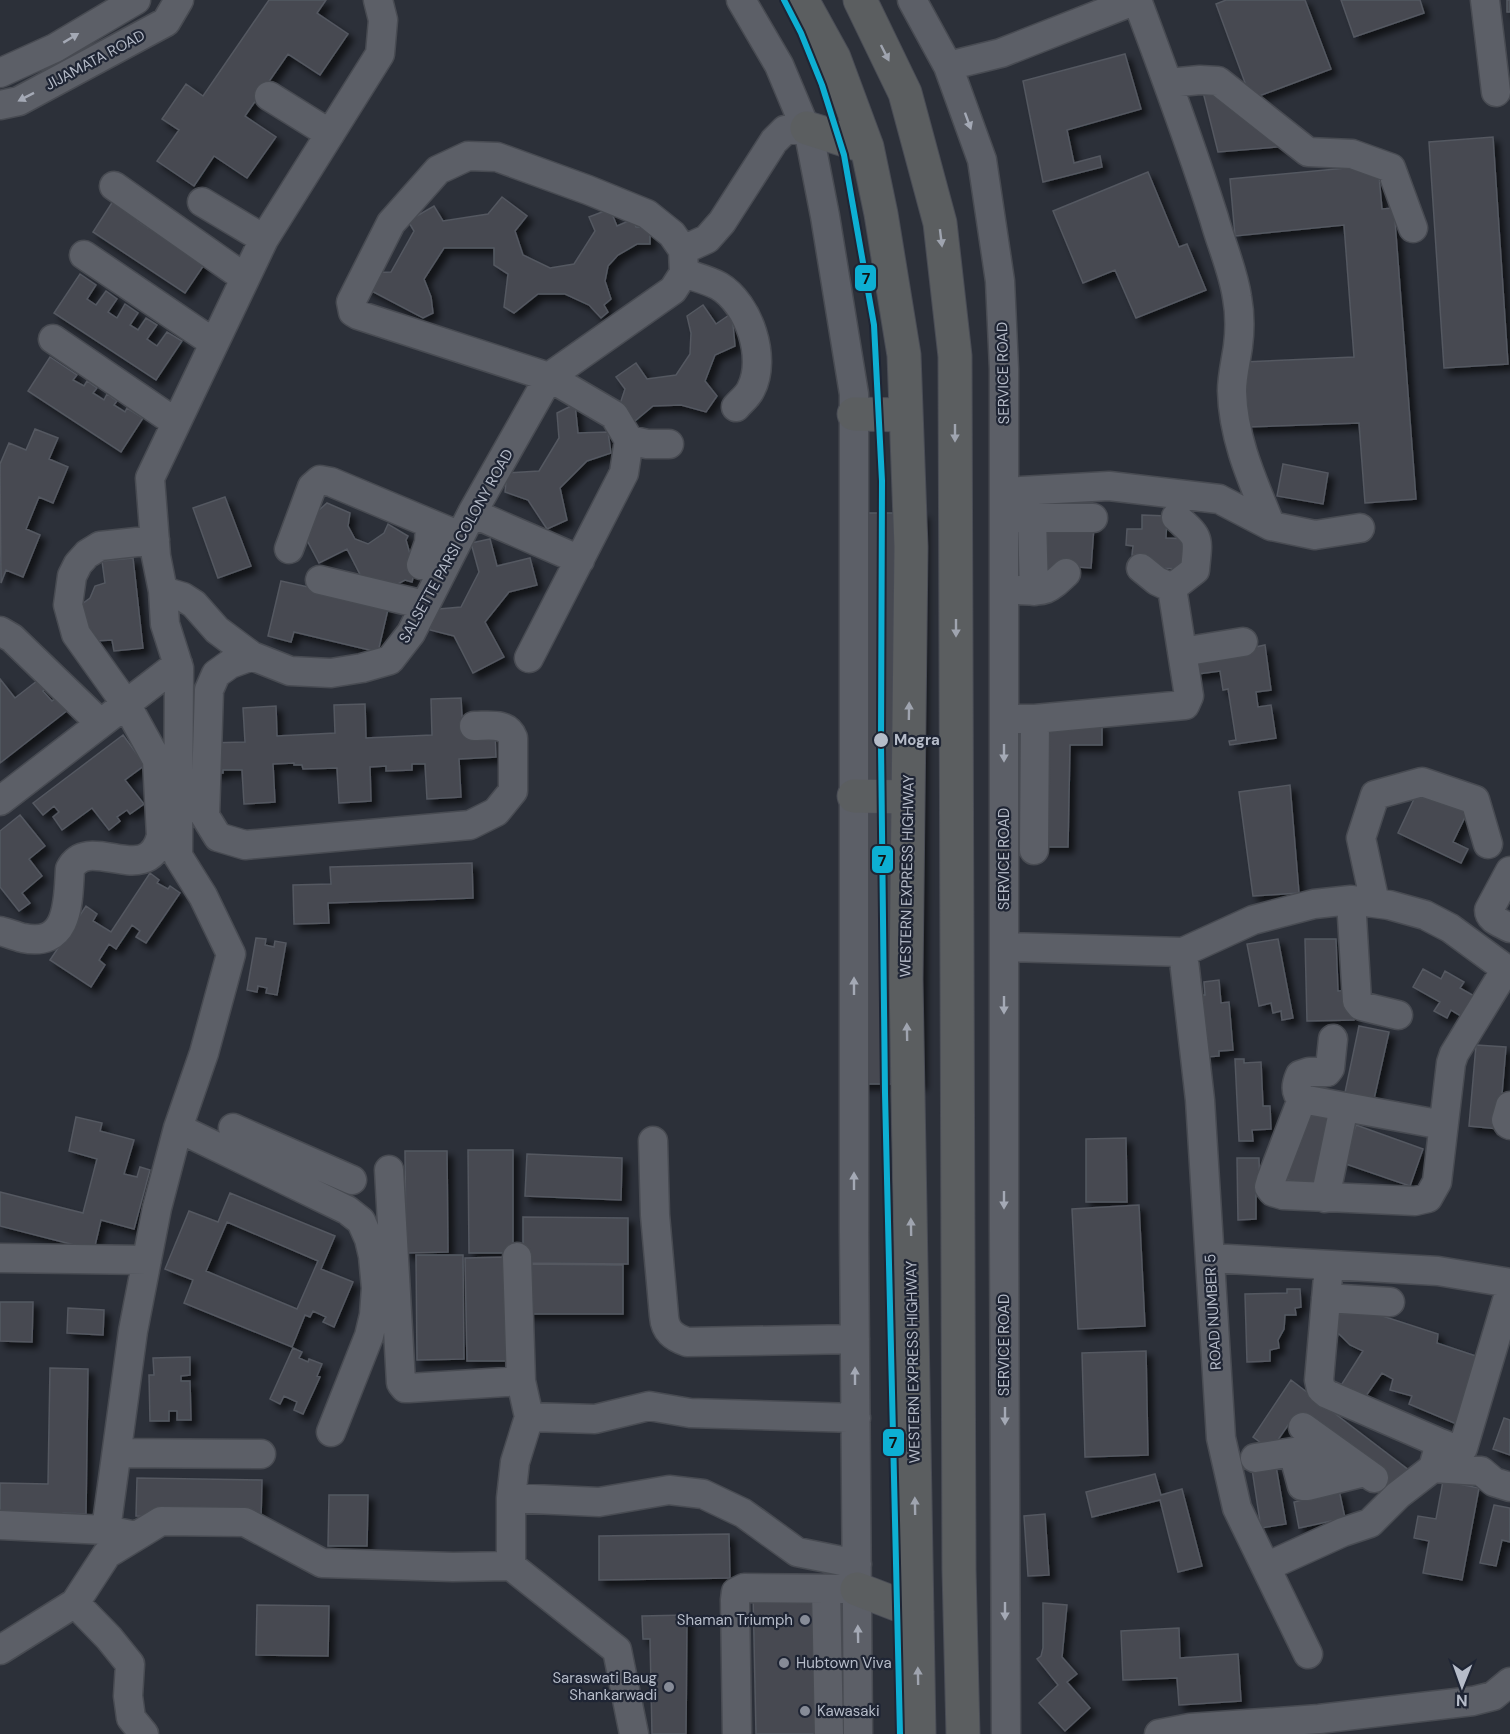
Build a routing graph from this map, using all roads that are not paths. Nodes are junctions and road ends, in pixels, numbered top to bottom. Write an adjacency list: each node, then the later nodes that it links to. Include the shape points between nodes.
1 (136, 0): 11 (street, JIJAMATA ROAD, one-way to 1, via 55,48)
2 (179, 0): 15 (street, JIJAMATA ROAD, one-way to 15, via 166,22 19,101)
3 (378, 0): 17 (street, via 383,20 380,54)
4 (741, 0): 16 (street, via 778,65)
5 (802, 0): 18 (highway, WESTERN EXPRESS HIGHWAY, via 834,58)
6 (860, 0): 133 (highway, one-way to 133, via 905,93 940,223 955,356)
7 (912, 0): 10 (street, SERVICE ROAD)
8 (1137, 0): 10 (street, via 1001,53); 12 (street)
9 (1485, 0): 13 (street)
10 (948, 66): 35 (street, SERVICE ROAD, one-way to 35, via 982,160 1000,281)
11 (0, 73)
12 (1169, 83): 21 (street, via 1218,81 1308,152 1352,154 1391,168); 40 (street, via 1237,294 1234,414 1246,468)
13 (1500, 86)
14 (269, 96): 17 (street)
15 (0, 105)
16 (807, 128): 18 (highway); 24 (street, via 785,130 774,141 722,222); 30 (street, via 834,271)
17 (330, 134): 22 (street)
18 (867, 147): 31 (highway, WESTERN EXPRESS HIGHWAY, via 904,355)
19 (114, 186): 25 (street)
20 (202, 202): 22 (street)
21 (1413, 228)
22 (264, 239): 25 (street)
23 (84, 255): 27 (street)
24 (683, 262): 28 (street, SALSETTE PARSI COLONY ROAD, via 673,290); 28 (street, via 672,234 647,214 588,190 496,157 468,156 438,170 391,224 353,298 353,312); 29 (street, via 734,299 751,326 757,357 754,381)
25 (245, 278): 27 (street)
26 (53, 339): 32 (street)
27 (214, 343): 32 (street)
28 (549, 377): 33 (street, via 614,415); 39 (street, SALSETTE PARSI COLONY ROAD)
29 (736, 407)
30 (854, 414): 31 (highway); 65 (street)
31 (906, 415): 66 (highway, WESTERN EXPRESS HIGHWAY, one-way to 31, via 911,547)
32 (175, 422): 42 (street, via 150,478)
33 (629, 440): 34 (street); 44 (street, via 624,473)
34 (669, 444)
35 (1014, 509): 37 (street); 40 (street, via 1109,486 1219,500); 50 (street, SERVICE ROAD); 52 (street)
36 (1176, 517): 49 (street, via 1194,533 1197,541 1195,570)
37 (1093, 518)
38 (430, 524): 39 (street); 43 (street, via 320,480 312,487); 45 (street)
39 (466, 525): 44 (street); 53 (street, SALSETTE PARSI COLONY ROAD)
40 (1271, 526): 41 (street, via 1315,535)
41 (1360, 528)
42 (155, 540): 51 (street); 60 (street, via 100,546 87,554 72,576 68,604 76,634)
43 (289, 549)
44 (580, 560): 58 (street)
45 (422, 565)
46 (1142, 568): 49 (street)
47 (1066, 573): 52 (street, via 1049,589)
48 (320, 580): 53 (street)
49 (1172, 588): 56 (street)
50 (1004, 590): 52 (street); 61 (street, SERVICE ROAD)
51 (163, 591): 57 (street, SALSETTE PARSI COLONY ROAD, via 194,604 217,630); 59 (street, via 165,624)
52 (1034, 591)
53 (425, 605): 57 (street, SALSETTE PARSI COLONY ROAD, via 411,633 390,660 331,673 290,671)
54 (0, 632): 63 (street, via 12,638)
55 (1243, 642): 56 (street)
56 (1182, 652): 62 (street, via 1189,696 1185,705)
57 (252, 656): 64 (street, via 216,674 209,690 205,816 218,837 245,845 470,825 496,812 513,791 510,731 503,726)
58 (529, 658)
59 (178, 664): 60 (street); 84 (street, via 178,856 231,954 204,1053)
60 (126, 704): 63 (street); 73 (street, via 157,760 161,836 158,845 142,860 92,855 73,864 66,915 58,930 48,936 24,938)
61 (1004, 719): 62 (street); 74 (street, SERVICE ROAD, one-way to 74)
62 (1035, 719): 69 (street)
63 (100, 723): 67 (street)
64 (474, 726)
65 (854, 796): 66 (highway); 100 (street, one-way to 65)
66 (908, 797): 121 (highway, WESTERN EXPRESS HIGHWAY, one-way to 66, via 906,979)
67 (0, 801)
68 (1488, 844): 71 (street, via 1474,800 1422,782 1375,795 1361,838)
69 (1034, 850)
70 (1510, 872): 72 (street, via 1489,910 1490,916)
71 (1363, 902): 75 (street, via 1314,904 1253,920); 76 (street, via 1425,915 1450,928); 77 (street, via 1356,1001 1361,1006)
72 (1508, 926): 76 (street)
73 (0, 931)
74 (1004, 947): 75 (street); 134 (street, SERVICE ROAD, one-way to 134)
75 (1183, 952): 93 (street, ROAD NUMBER 5, via 1200,1100)
76 (1501, 966): 82 (street, via 1454,1054)
77 (1398, 1015)
78 (1333, 1039): 79 (street, via 1327,1072 1300,1075 1296,1089)
79 (1302, 1099): 81 (street); 90 (street, via 1269,1187 1283,1195)
80 (1510, 1106): 83 (street, via 1506,1120)
81 (1344, 1107): 82 (street); 90 (street)
82 (1443, 1125): 90 (street, via 1437,1182 1428,1198 1415,1201)
83 (1510, 1125)
84 (178, 1128): 87 (street); 94 (street)
85 (233, 1128): 87 (street)
86 (653, 1141): 100 (street, via 664,1325 669,1332 687,1342)
87 (290, 1167): 89 (street); 104 (street, via 361,1221 374,1256 376,1288 369,1336)
88 (389, 1170): 101 (street, via 401,1383 409,1388)
89 (352, 1179)
90 (1325, 1197)
91 (517, 1257): 101 (street)
92 (0, 1258): 94 (street)
93 (1210, 1258): 95 (street); 118 (street, ROAD NUMBER 5, via 1221,1438 1237,1508)
94 (147, 1260): 106 (street, via 131,1341)
95 (1329, 1265): 96 (street, via 1438,1271); 98 (street)
96 (1510, 1283)
97 (1510, 1290): 108 (street, via 1463,1448)
98 (1326, 1298): 99 (street); 108 (street, via 1319,1380 1322,1392)
99 (1390, 1302)
100 (855, 1339): 103 (street, one-way to 100)
101 (521, 1381): 102 (street)
102 (529, 1418): 103 (street, via 595,1419 649,1406 690,1413); 113 (street, via 515,1462)
103 (856, 1418): 119 (street)
104 (331, 1432)
105 (1298, 1440): 109 (street); 110 (street); 110 (street, via 1302,1486)
106 (118, 1453): 107 (street); 115 (street)
107 (261, 1454)
108 (1436, 1456): 111 (street, via 1481,1471 1494,1482); 112 (street)
109 (1255, 1458)
110 (1365, 1472): 112 (street)
111 (1510, 1487)
112 (1398, 1495): 118 (street, via 1370,1523)
113 (511, 1498): 117 (street); 119 (street, via 599,1502 669,1490 703,1494 743,1513 797,1552)
114 (0, 1525): 115 (street)
115 (106, 1530): 116 (street)
116 (136, 1536): 117 (street, via 161,1521 245,1522 322,1563); 120 (street, via 108,1554)
117 (511, 1566): 128 (street, via 617,1650)
118 (1266, 1567): 123 (street, ROAD NUMBER 5)
119 (847, 1581): 121 (highway); 129 (street, via 744,1588 736,1592); 130 (street); 131 (street, one-way to 119)
120 (75, 1603): 122 (street); 127 (street, via 130,1664 131,1718)
121 (917, 1612): 132 (highway, WESTERN EXPRESS HIGHWAY, one-way to 121)
122 (0, 1650)
123 (1308, 1654)
124 (1510, 1682): 125 (street, via 1492,1696 1473,1701 1319,1719)
125 (1285, 1728): 126 (street)
126 (1190, 1731): 135 (street)
127 (144, 1734)
128 (634, 1734)
129 (737, 1734)
130 (829, 1734)
131 (858, 1734)
132 (919, 1734)
133 (963, 1734)
134 (1006, 1734)
135 (1159, 1734)

